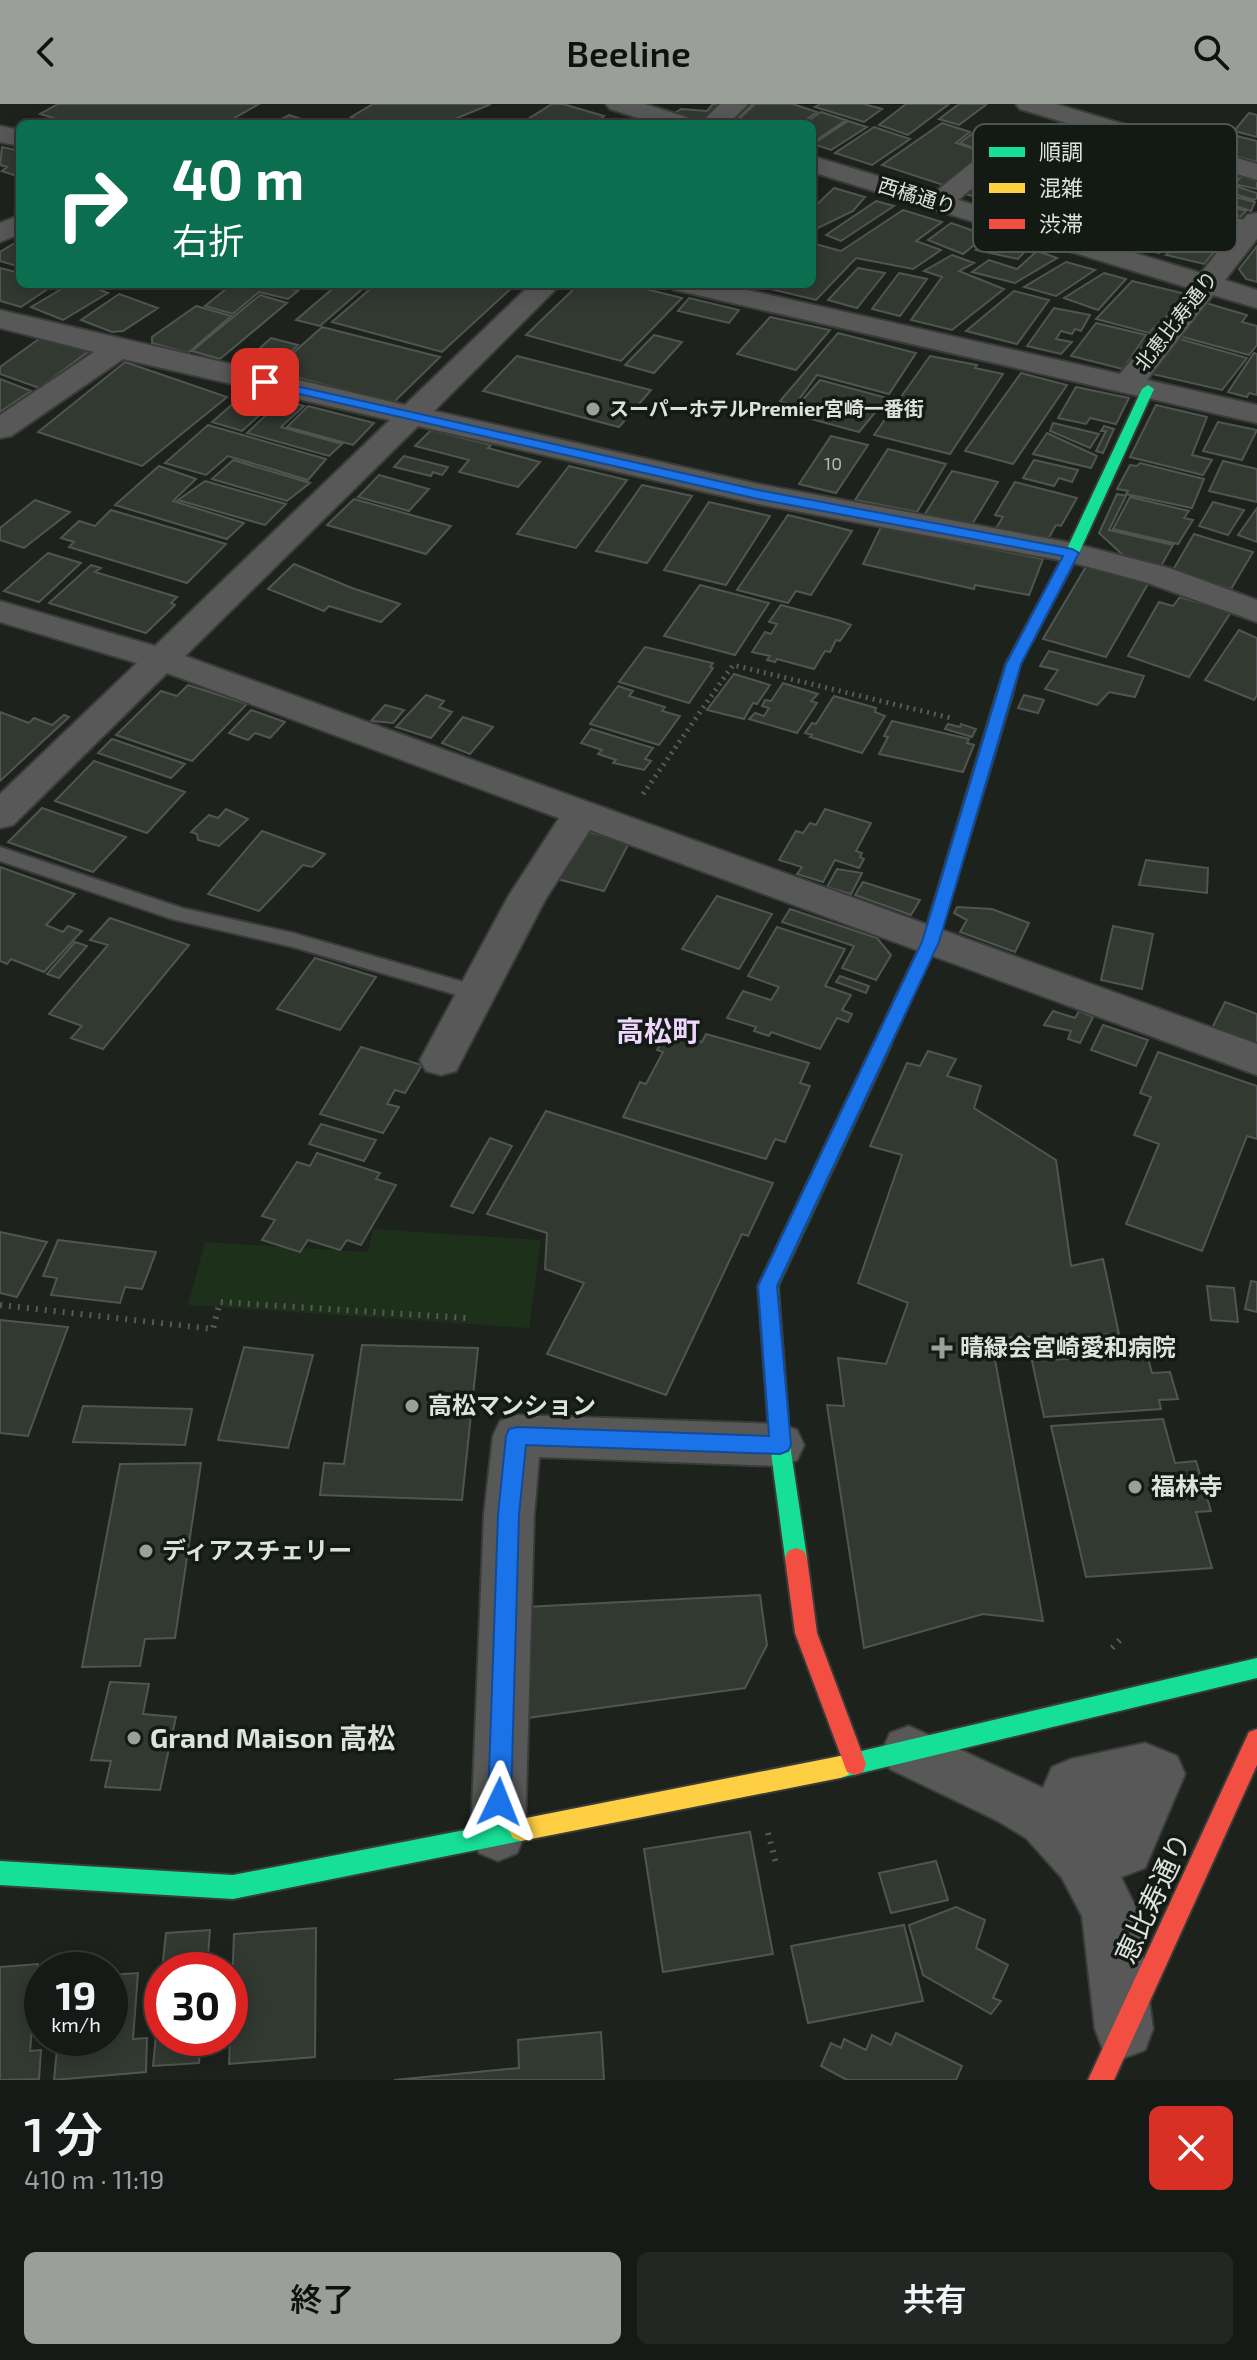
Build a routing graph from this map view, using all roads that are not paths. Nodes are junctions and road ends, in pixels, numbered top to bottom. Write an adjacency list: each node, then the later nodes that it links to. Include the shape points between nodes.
1 (619, 104): 4 (street)
2 (735, 104): 5 (street)
3 (1040, 107): 6 (street); 7 (street)
4 (670, 120)
5 (717, 120)
6 (1025, 124)
7 (1069, 124)
8 (816, 165): 12 (street, 西橘通り)
9 (1237, 171): 10 (street)
10 (1257, 172)
11 (973, 174): 12 (street)
12 (938, 203): 13 (street, 西橘通り)
13 (973, 214)
14 (1253, 226): 15 (street, 北恵比寿通り)
15 (1237, 245)
16 (1098, 252): 18 (street, 西橘通り)
17 (1231, 252): 18 (street, 北恵比寿通り)
18 (1205, 284): 21 (street, 西橘通り); 24 (street, 北恵比寿通り)
19 (543, 288): 26 (street)
20 (702, 288): 24 (street)
21 (1257, 299)
22 (0, 319): 23 (street)
23 (118, 349): 26 (street); 27 (street)
24 (1137, 387): 25 (street); 28 (street, 北恵比寿通り)
25 (1257, 414)
26 (411, 416): 28 (street, via 758,494); 31 (street)
27 (0, 429)
28 (1072, 553): 29 (street); 35 (street, 北恵比寿通り, via 1013,664)
29 (1255, 607)
30 (0, 611): 31 (street)
31 (161, 659): 32 (street); 33 (street)
32 (581, 814): 35 (street); 36 (street)
33 (0, 816)
34 (0, 854): 36 (lane, via 179,914 293,940)
35 (930, 942): 38 (street); 39 (street, 北恵比寿通り, via 768,1286)
36 (474, 992): 37 (street)
37 (441, 1060)
38 (1257, 1060)
39 (780, 1445): 43 (street, 北恵比寿通り, via 806,1633); 44 (street, via 517,1436 509,1515)
40 (1257, 1668): 42 (street)
41 (1257, 1740): 46 (street, 恵比寿通り)
42 (909, 1751): 43 (street); 46 (street, via 1045,1819 1081,1859 1109,1910)
43 (855, 1764): 44 (street)
44 (498, 1834): 45 (street, via 233,1887)
45 (0, 1873)
46 (1124, 2029): 47 (street, 恵比寿通り)
47 (1101, 2080)

